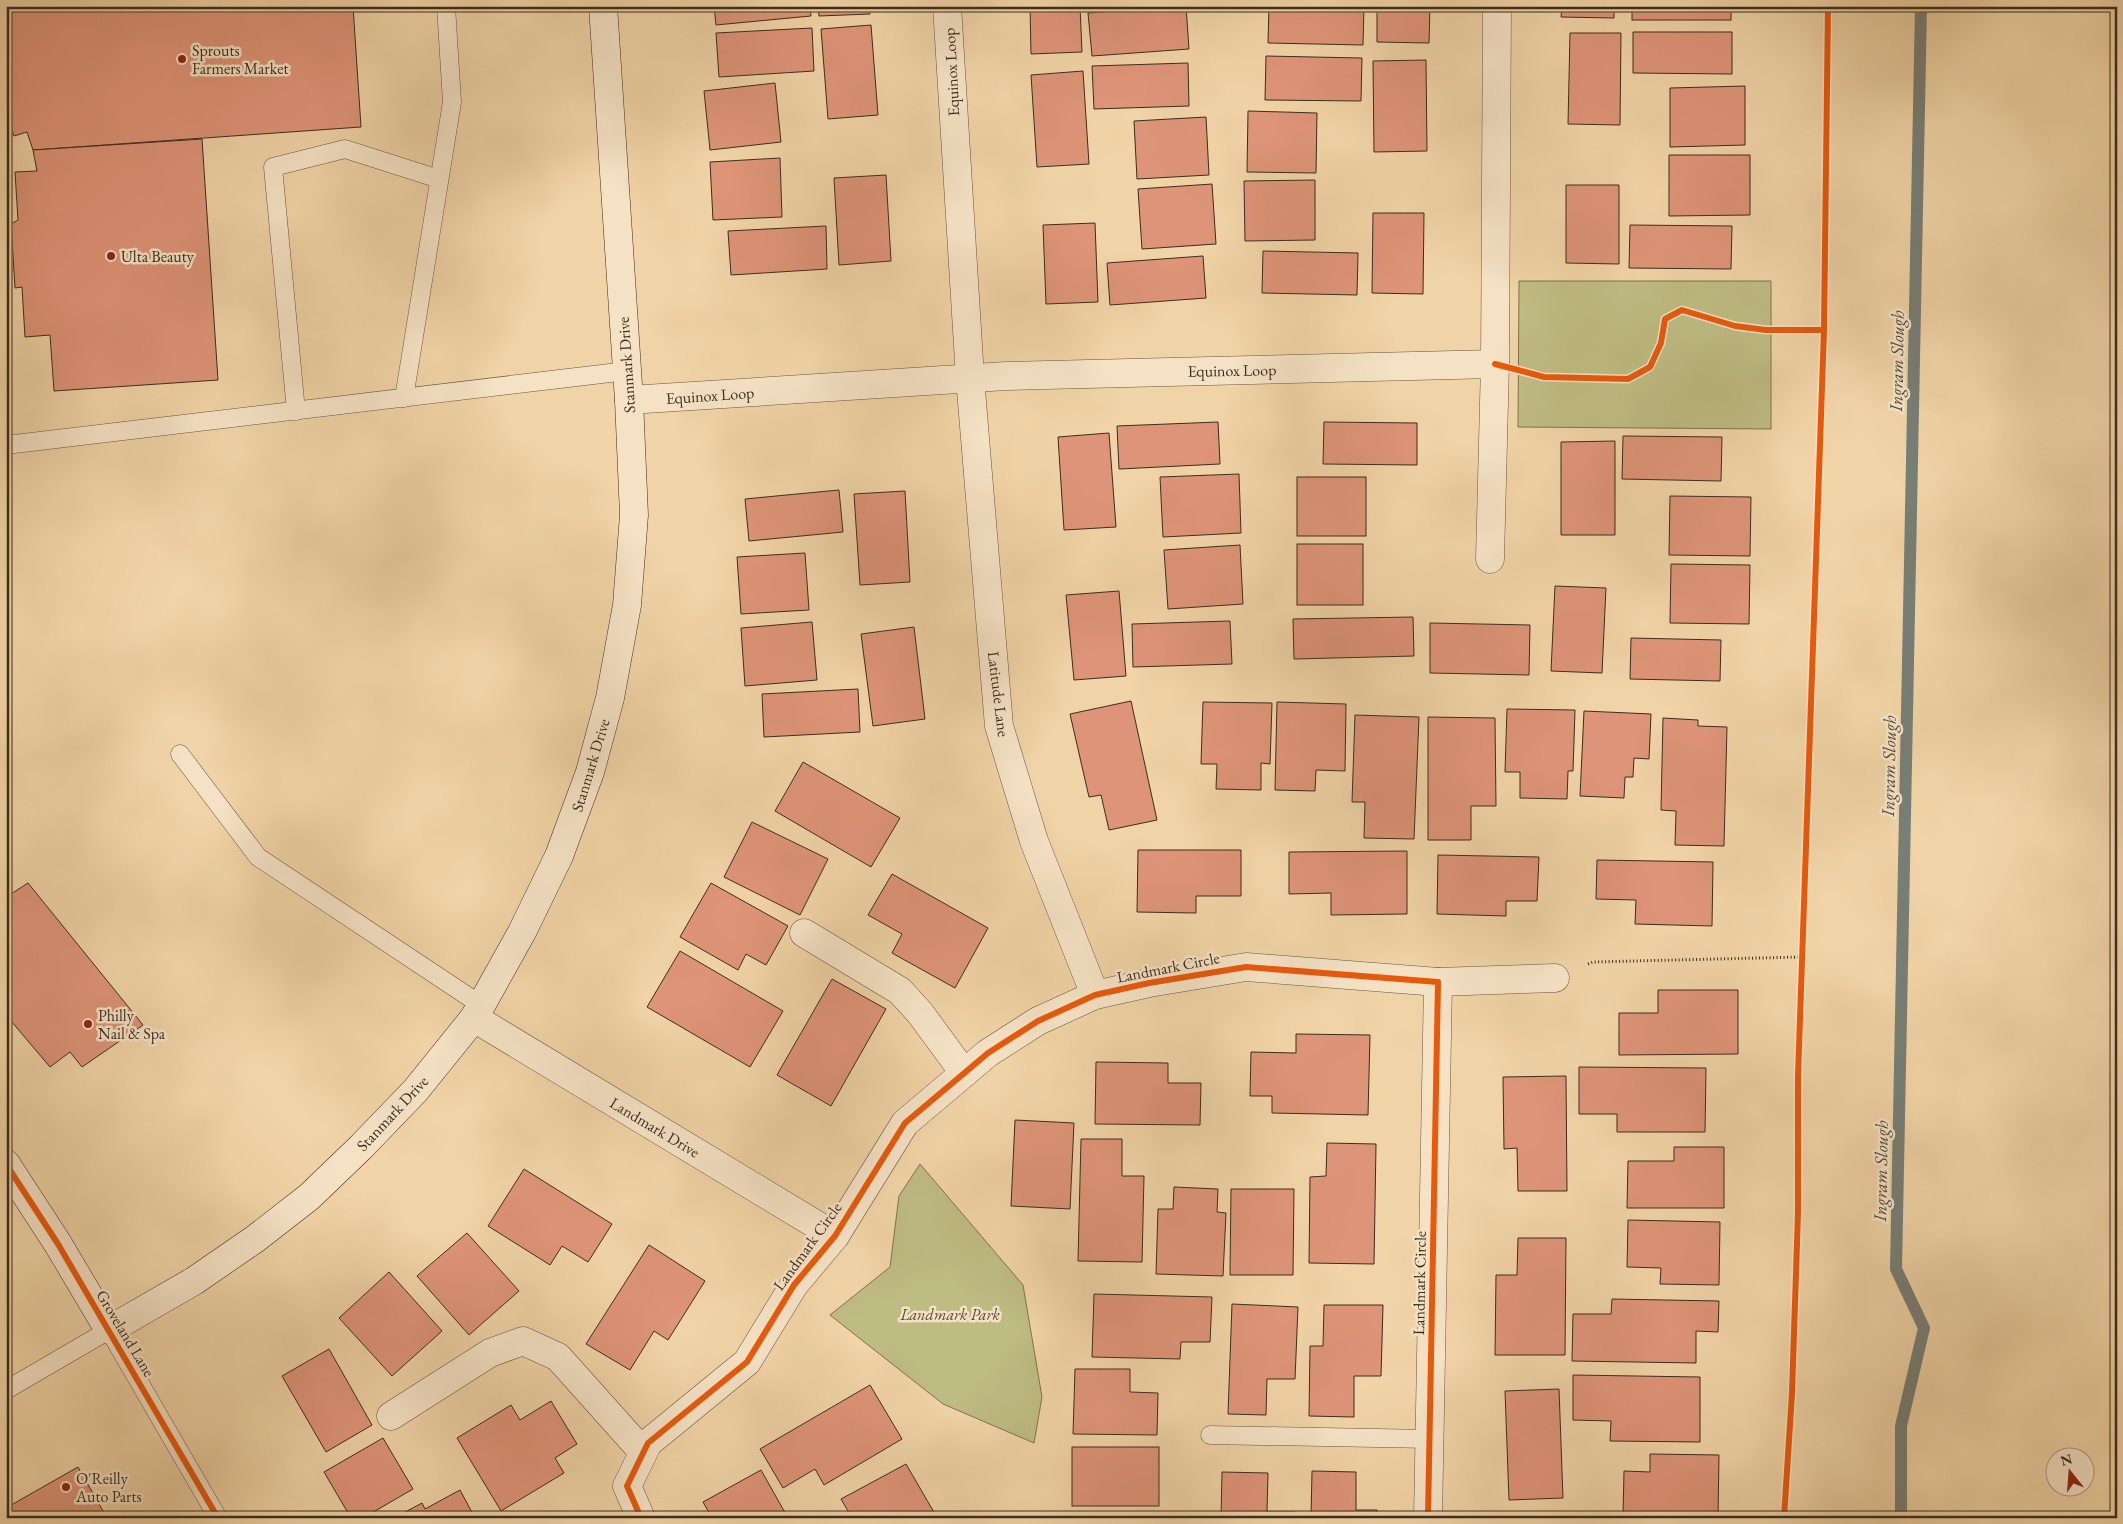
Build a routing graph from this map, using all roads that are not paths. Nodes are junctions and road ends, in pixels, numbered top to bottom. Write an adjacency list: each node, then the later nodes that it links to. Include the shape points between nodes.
1 (446, 6): 5 (lane, via 452,102)
2 (603, 6): 7 (street, Stanmark Drive)
3 (947, 6): 8 (street, Equinox Loop)
4 (1498, 6): 6 (street)
5 (439, 179): 9 (lane); 11 (lane, via 345,149 273,167)
6 (1495, 364): 8 (street, Equinox Loop); 13 (street)
7 (627, 371): 9 (lane); 10 (street, Stanmark Drive)
8 (970, 378): 10 (street, Equinox Loop); 18 (street, Latitude Lane, via 999,726 1034,840)
9 (404, 398): 11 (lane)
10 (629, 400): 19 (street, Stanmark Drive, via 634,515 626,604 610,698 590,772 559,856 522,932)
11 (296, 411): 12 (lane)
12 (6, 445)
13 (1490, 559)
14 (180, 754): 19 (lane, via 258,857)
15 (804, 933): 20 (street, via 900,991)
16 (1554, 978): 17 (street, Landmark Circle)
17 (1438, 982): 18 (street, Landmark Circle, via 1246,967); 27 (street, Landmark Circle)
18 (1095, 995): 20 (street, Landmark Circle, via 1038,1020)
19 (477, 1011): 22 (street, Landmark Drive); 23 (street, Stanmark Drive, via 415,1091 308,1197 194,1281)
20 (964, 1073): 22 (street, Landmark Circle, via 905,1124)
21 (6, 1164): 23 (street, Groveland Lane)
22 (836, 1236): 28 (street, Landmark Circle, via 794,1284 747,1362 648,1443)
23 (109, 1330): 24 (lane); 29 (lane, Groveland Lane)
24 (6, 1390)
25 (391, 1416): 28 (street, via 490,1353 523,1342 558,1357)
26 (1210, 1435): 27 (lane)
27 (1430, 1439): 31 (street, Landmark Circle)
28 (643, 1452): 30 (street, Landmark Circle, via 627,1486)
29 (218, 1518)
30 (641, 1518)
31 (1428, 1518)

